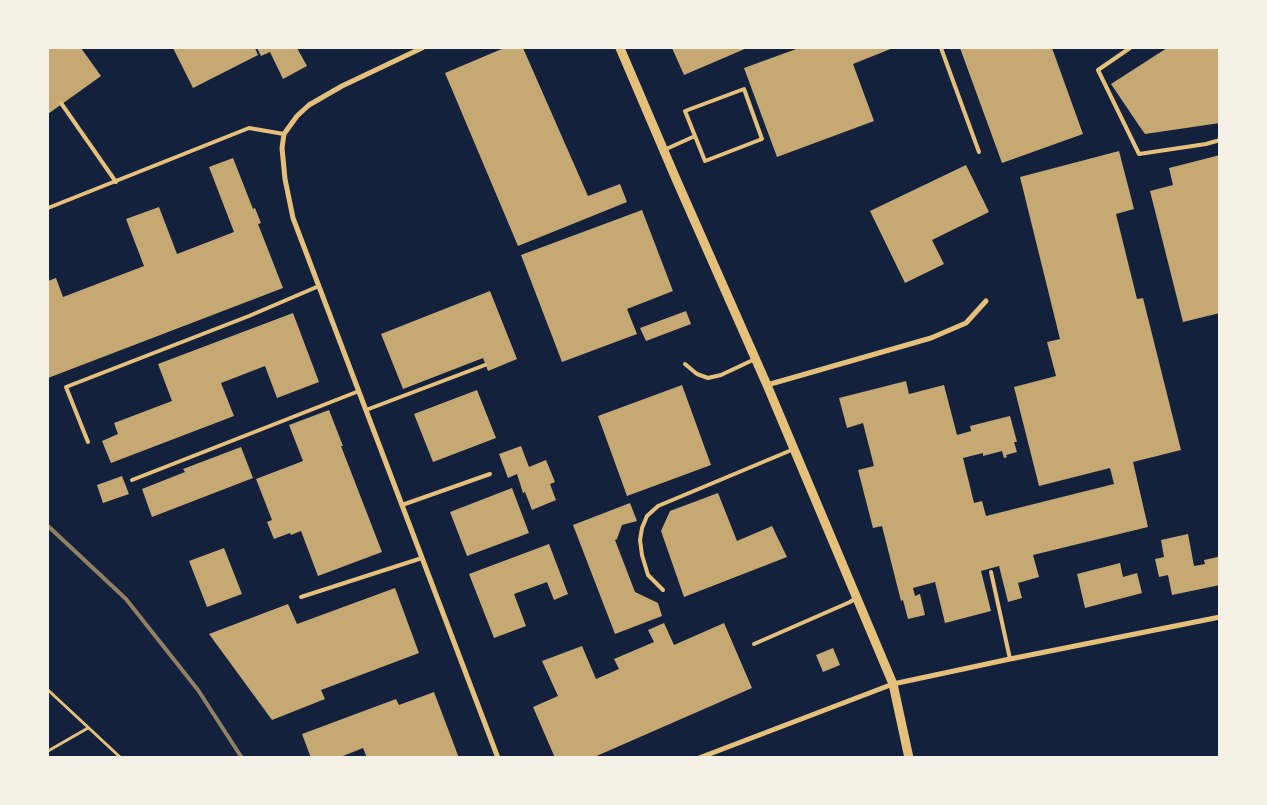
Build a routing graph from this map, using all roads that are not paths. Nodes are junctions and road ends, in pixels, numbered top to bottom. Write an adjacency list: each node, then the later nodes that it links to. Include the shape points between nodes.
1 (422, 48): 6 (street, via 310,105)
2 (620, 48): 9 (street)
3 (941, 48): 10 (lane)
4 (1130, 48): 8 (lane, via 1098,70 1139,154)
5 (61, 104): 11 (lane)
6 (284, 134): 11 (lane, via 249,128); 13 (street, via 285,179 293,218)
7 (695, 136): 7 (lane, via 685,111 744,89 762,140 705,161); 9 (lane)
8 (1220, 140)
9 (664, 150): 15 (street)
10 (979, 152)
11 (116, 182): 12 (lane)
12 (48, 208)
13 (319, 286): 19 (street); 21 (lane, via 66,387)
14 (986, 301): 18 (street, via 966,323 931,338)
15 (755, 359): 16 (lane, via 708,378); 18 (street)
16 (685, 364)
17 (485, 365): 20 (lane)
18 (767, 385): 22 (street)
19 (359, 391): 20 (street); 24 (lane)
20 (366, 410): 25 (street)
21 (88, 442)
22 (794, 449): 28 (lane, via 658,506 647,516 640,540 642,555 648,575); 30 (street)
23 (490, 474): 25 (lane)
24 (132, 480)
25 (402, 505): 26 (street)
26 (422, 558): 29 (lane); 35 (street)
27 (991, 572): 33 (lane)
28 (663, 590)
29 (301, 598)
30 (856, 598): 32 (lane); 34 (street)
31 (1220, 617): 33 (street)
32 (754, 644)
33 (1010, 658): 34 (street)
34 (893, 684): 36 (street); 37 (street)
35 (498, 758)
36 (699, 758)
37 (909, 758)

